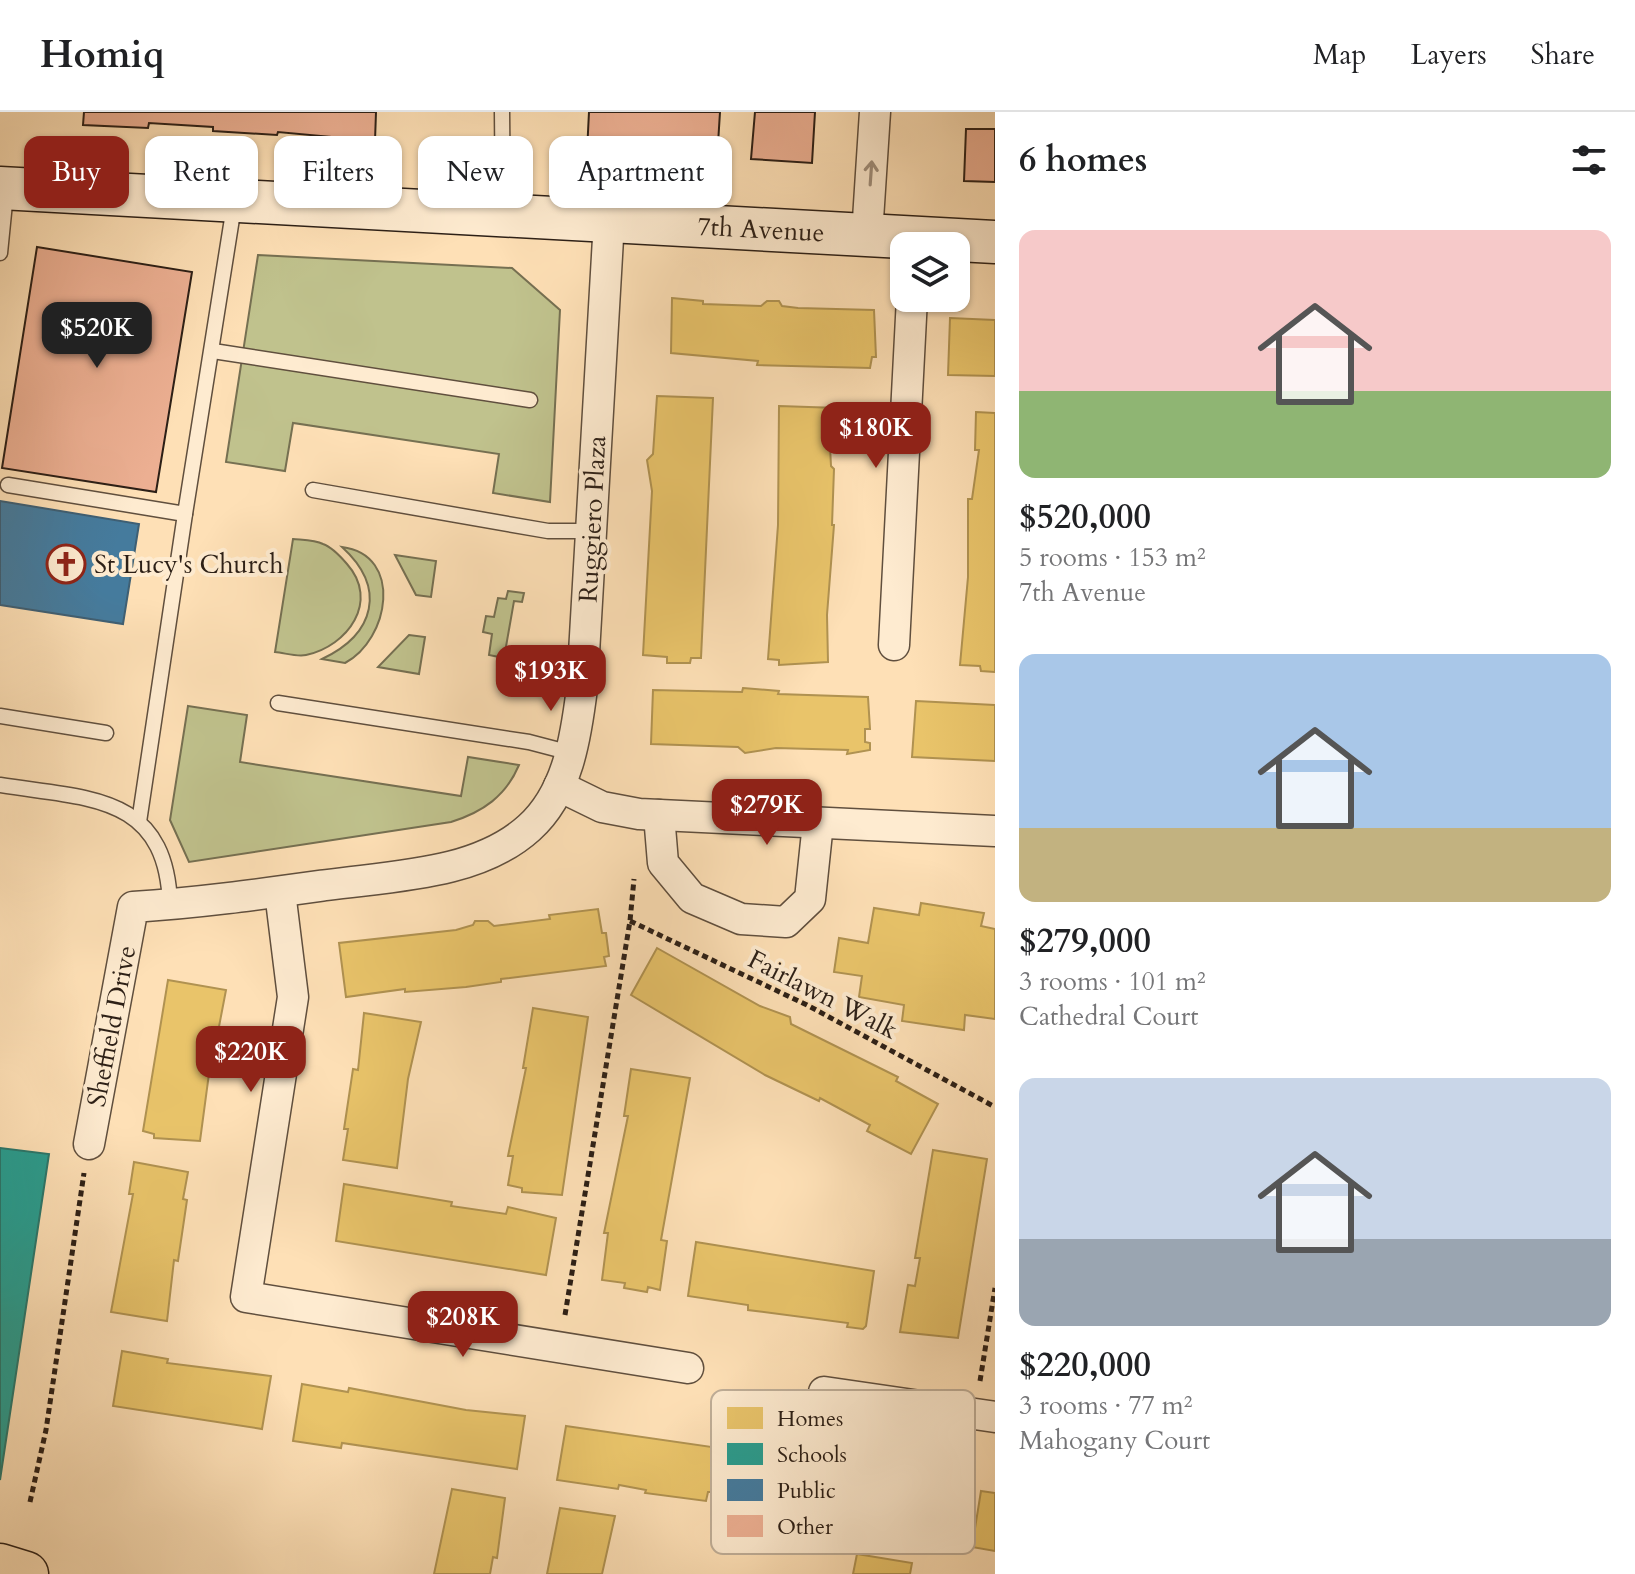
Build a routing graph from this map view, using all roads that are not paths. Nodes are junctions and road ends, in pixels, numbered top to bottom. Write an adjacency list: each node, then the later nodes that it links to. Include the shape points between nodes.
1 (502, 112): 7 (lane)
2 (875, 112): 9 (street, one-way to 2)
3 (3, 188): 4 (street, 7th Avenue); 13 (lane)
4 (145, 195)
5 (258, 201): 7 (street, 7th Avenue)
6 (234, 208): 15 (lane)
7 (503, 215): 8 (street, 7th Avenue)
8 (609, 221): 9 (street, 7th Avenue); 20 (street, Ruggiero Plaza)
9 (867, 235): 10 (street, 7th Avenue)
10 (890, 238)
11 (970, 242): 12 (street, 7th Avenue)
12 (995, 242)
13 (0, 253)
14 (911, 312): 21 (street)
15 (213, 351): 16 (lane); 19 (lane)
16 (530, 400)
17 (8, 485): 19 (lane)
18 (313, 490): 20 (lane, via 548,531)
19 (185, 514): 29 (lane)
20 (591, 531): 25 (street, Ruggiero Plaza, via 582,688)
21 (894, 645)
22 (278, 703): 25 (lane)
23 (0, 716): 24 (lane)
24 (106, 733)
25 (571, 753): 27 (street, Ruggiero Plaza)
26 (0, 785): 29 (lane, via 94,801)
27 (559, 786): 28 (street, via 602,807); 32 (street, Ruggiero Plaza, via 530,827 466,861)
28 (659, 815): 30 (street); 30 (street, via 663,863 692,898 741,919 786,922 810,899)
29 (139, 822): 33 (lane, via 164,858)
30 (818, 823): 31 (street)
31 (995, 831)
32 (280, 892): 33 (street, Ruggiero Plaza); 36 (street, via 293,997 246,1297)
33 (170, 904): 34 (street, Ruggiero Plaza)
34 (133, 907): 35 (street, Sheffield Drive)
35 (89, 1144)
36 (688, 1368)
37 (0, 1566): 38 (highway)
38 (26, 1574)

